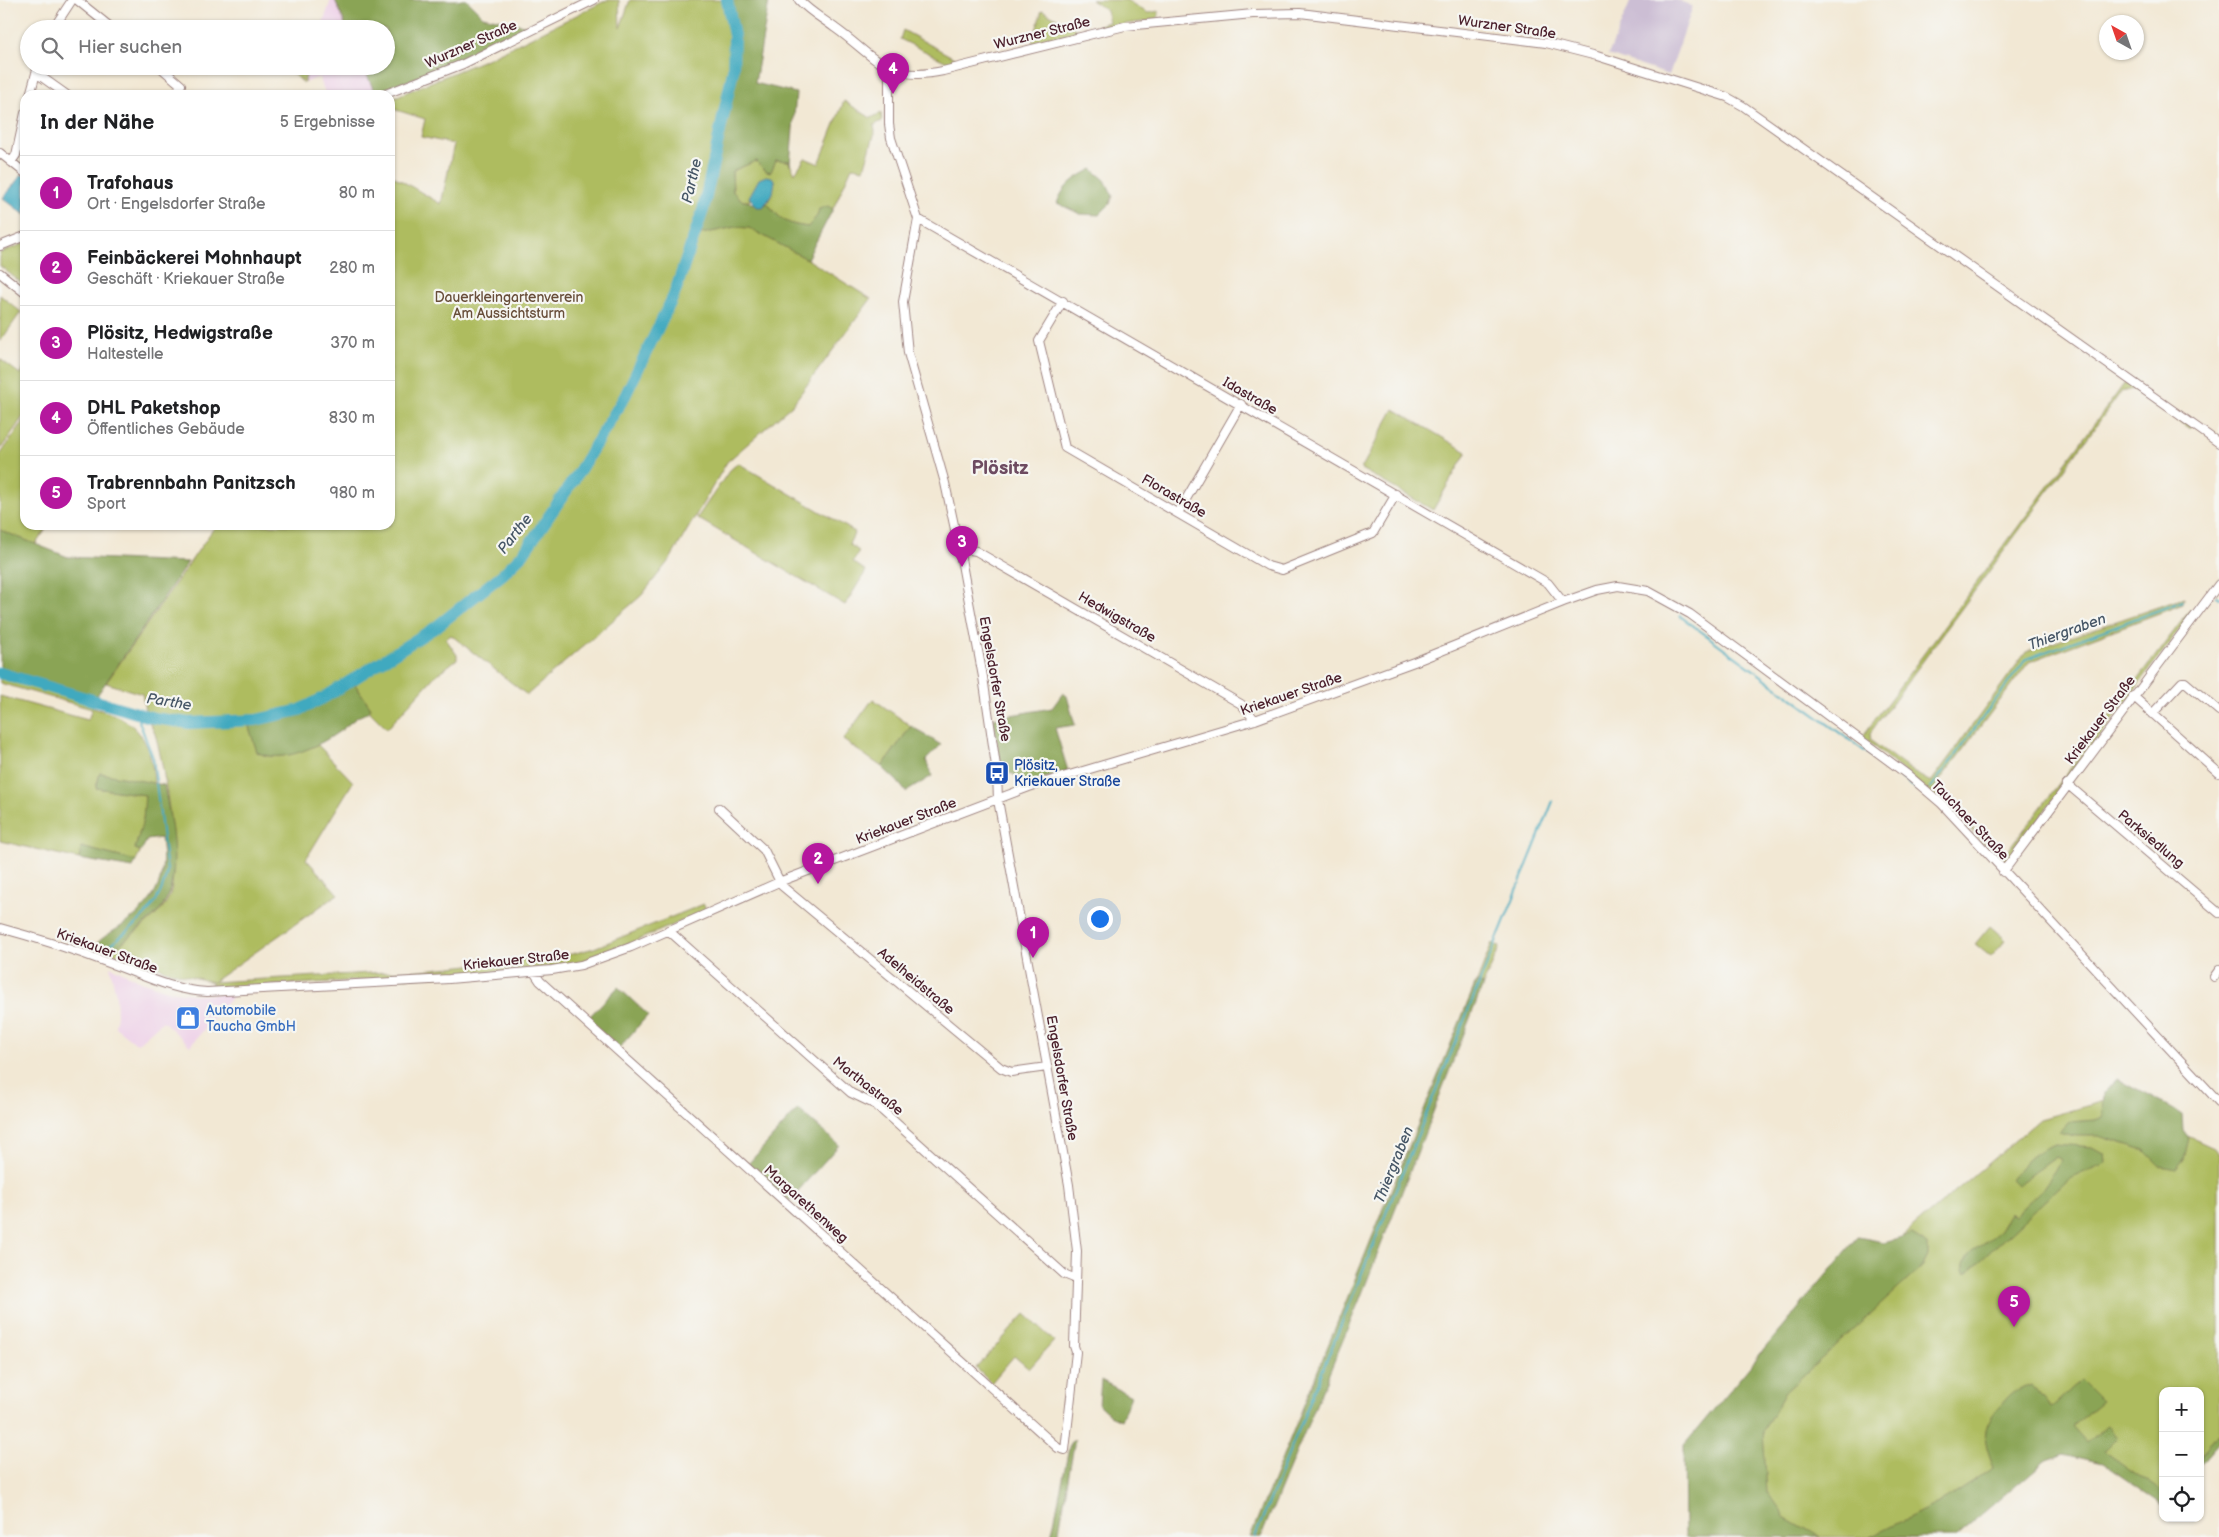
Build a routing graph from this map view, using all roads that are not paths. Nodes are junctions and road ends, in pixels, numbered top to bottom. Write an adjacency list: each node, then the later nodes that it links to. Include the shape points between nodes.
1 (72, 0): 5 (street)
2 (77, 0): 6 (street)
3 (594, 0): 14 (street, Wurzner Straße, via 463,64)
4 (799, 0): 7 (street, Wurzner Straße, via 877,63)
5 (60, 20)
6 (102, 20)
7 (889, 68): 19 (street, via 889,124); 26 (street, Wurzner Straße, via 914,75 930,74 1125,26 1300,13 1546,43 1597,56 1727,97 1743,106)
8 (35, 75): 11 (street)
9 (44, 75): 12 (street)
10 (169, 75): 13 (street, via 181,85)
11 (31, 90)
12 (61, 90)
13 (178, 90)
14 (395, 90)
15 (20, 136): 17 (street)
16 (0, 154): 17 (street)
17 (11, 162): 18 (street)
18 (20, 169)
19 (918, 219): 24 (street, Idastraße); 29 (street, Engelsdorfer Straße, via 904,283 908,353 945,483)
20 (20, 238): 21 (street)
21 (0, 246)
22 (0, 273): 23 (street)
23 (20, 289)
24 (1063, 301): 25 (street, Idastraße); 28 (street, Florastraße, via 1040,341 1065,448)
25 (1241, 404): 27 (street, Idastraße); 28 (street)
26 (2219, 443)
27 (1396, 494): 28 (street, Florastraße, via 1374,533 1282,570 1268,566); 32 (street, Idastraße, via 1548,583)
28 (1178, 513)
29 (959, 548): 36 (street, Hedwigstraße, via 976,551 1241,704); 39 (street, Engelsdorfer Straße, via 998,773)
30 (2219, 584): 33 (street, Kriekauer Straße)
31 (1636, 588): 32 (street, Kriekauer Straße, via 1608,588); 41 (street, Tauchaer Straße, via 1668,600 1690,614 1908,775 1958,820)
32 (1563, 602): 36 (street, Kriekauer Straße, via 1406,665)
33 (2133, 696): 35 (street); 38 (street, Kriekauer Straße)
34 (2219, 711): 35 (street, via 2182,682)
35 (2152, 714): 37 (street)
36 (1255, 720): 39 (street, Kriekauer Straße)
37 (2219, 772)
38 (2067, 784): 41 (street, Kriekauer Straße); 43 (street, Parksiedlung)
39 (998, 800): 42 (street, Kriekauer Straße); 47 (street, Engelsdorfer Straße)
40 (719, 808): 42 (street, via 764,850)
41 (2003, 872): 48 (street, Tauchaer Straße)
42 (779, 882): 45 (street, Kriekauer Straße); 47 (street, Adelheidstraße, via 1001,1068 1010,1072)
43 (2219, 913)
44 (0, 928): 46 (street, Kriekauer Straße, via 186,991 259,990)
45 (668, 930): 46 (street, Kriekauer Straße, via 587,963); 49 (street, Marthastraße, via 852,1093 876,1105 1064,1274)
46 (534, 972): 50 (street, Margarethenweg, via 540,981 1058,1448)
47 (1047, 1067): 49 (street, Engelsdorfer Straße, via 1068,1185 1077,1252)
48 (2219, 1102)
49 (1076, 1279): 50 (street, Engelsdorfer Straße, via 1076,1352)
50 (1065, 1450)

